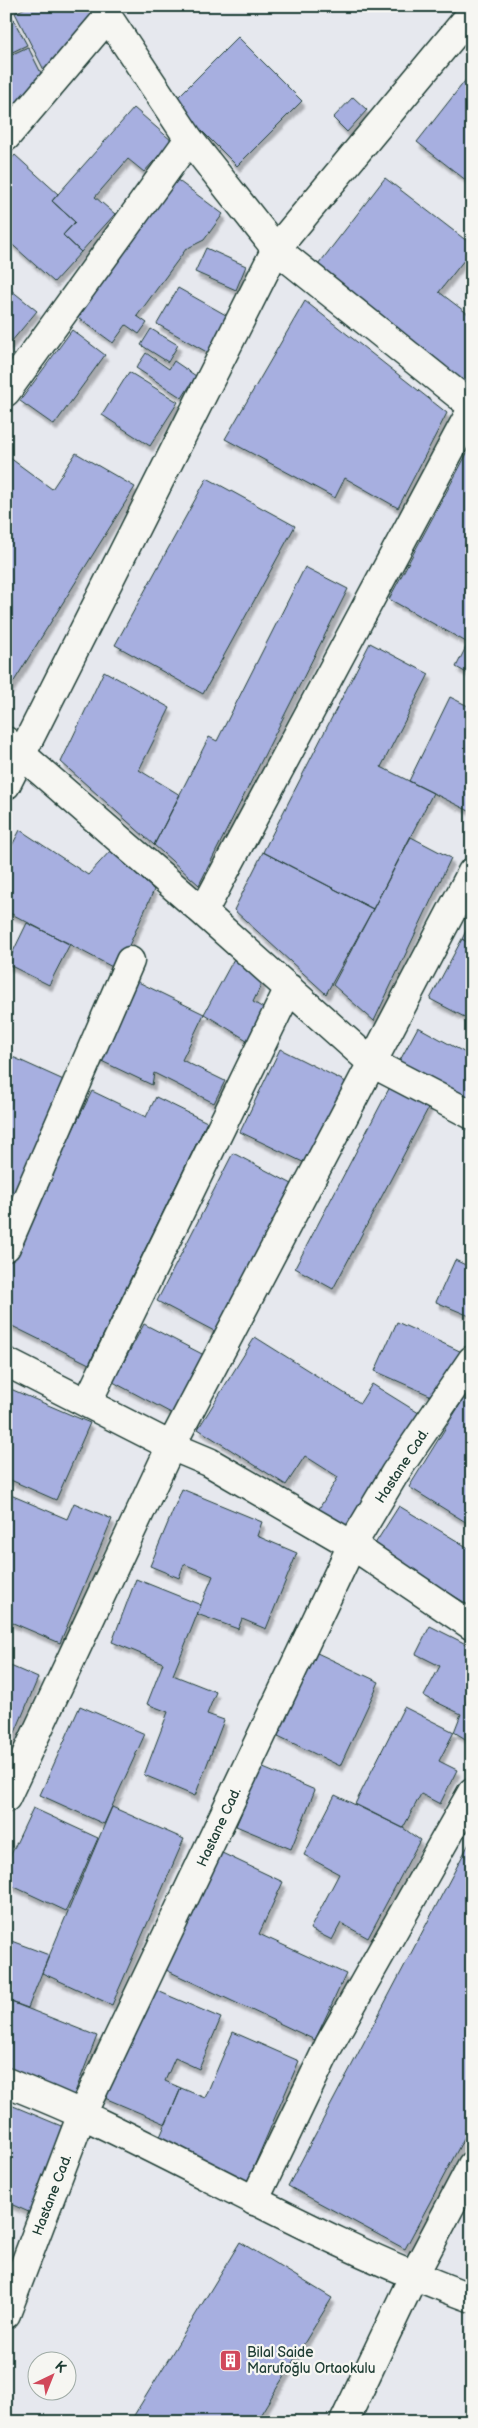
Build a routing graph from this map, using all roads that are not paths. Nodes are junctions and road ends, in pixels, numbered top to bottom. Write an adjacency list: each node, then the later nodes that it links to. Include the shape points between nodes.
1 (106, 12): 3 (street); 4 (street)
2 (472, 13): 5 (street)
3 (6, 137)
4 (189, 139): 5 (street); 6 (street)
5 (276, 249): 7 (street); 8 (street)
6 (6, 392)
7 (472, 408): 11 (street)
8 (14, 748): 9 (street); 11 (street)
9 (6, 785)
10 (472, 872): 14 (street)
11 (203, 912): 13 (street)
12 (130, 961): 16 (street)
13 (290, 988): 14 (street); 19 (street)
14 (372, 1063): 15 (street); 20 (street)
15 (472, 1115)
16 (6, 1247)
17 (472, 1360): 21 (street, Hastane Cad., via 395,1473)
18 (6, 1362): 19 (street)
19 (87, 1403): 20 (street)
20 (171, 1446): 21 (street, via 209,1462); 24 (street)
21 (352, 1546): 22 (street); 26 (street, Hastane Cad.)
22 (472, 1626)
23 (472, 1792): 28 (street, via 329,2045)
24 (6, 1798)
25 (6, 2082): 26 (street)
26 (82, 2114): 28 (street); 31 (street, Hastane Cad.)
27 (472, 2164): 29 (street)
28 (254, 2201): 29 (street)
29 (413, 2277): 30 (street); 32 (street)
30 (472, 2298)
31 (6, 2314)
32 (344, 2422)

